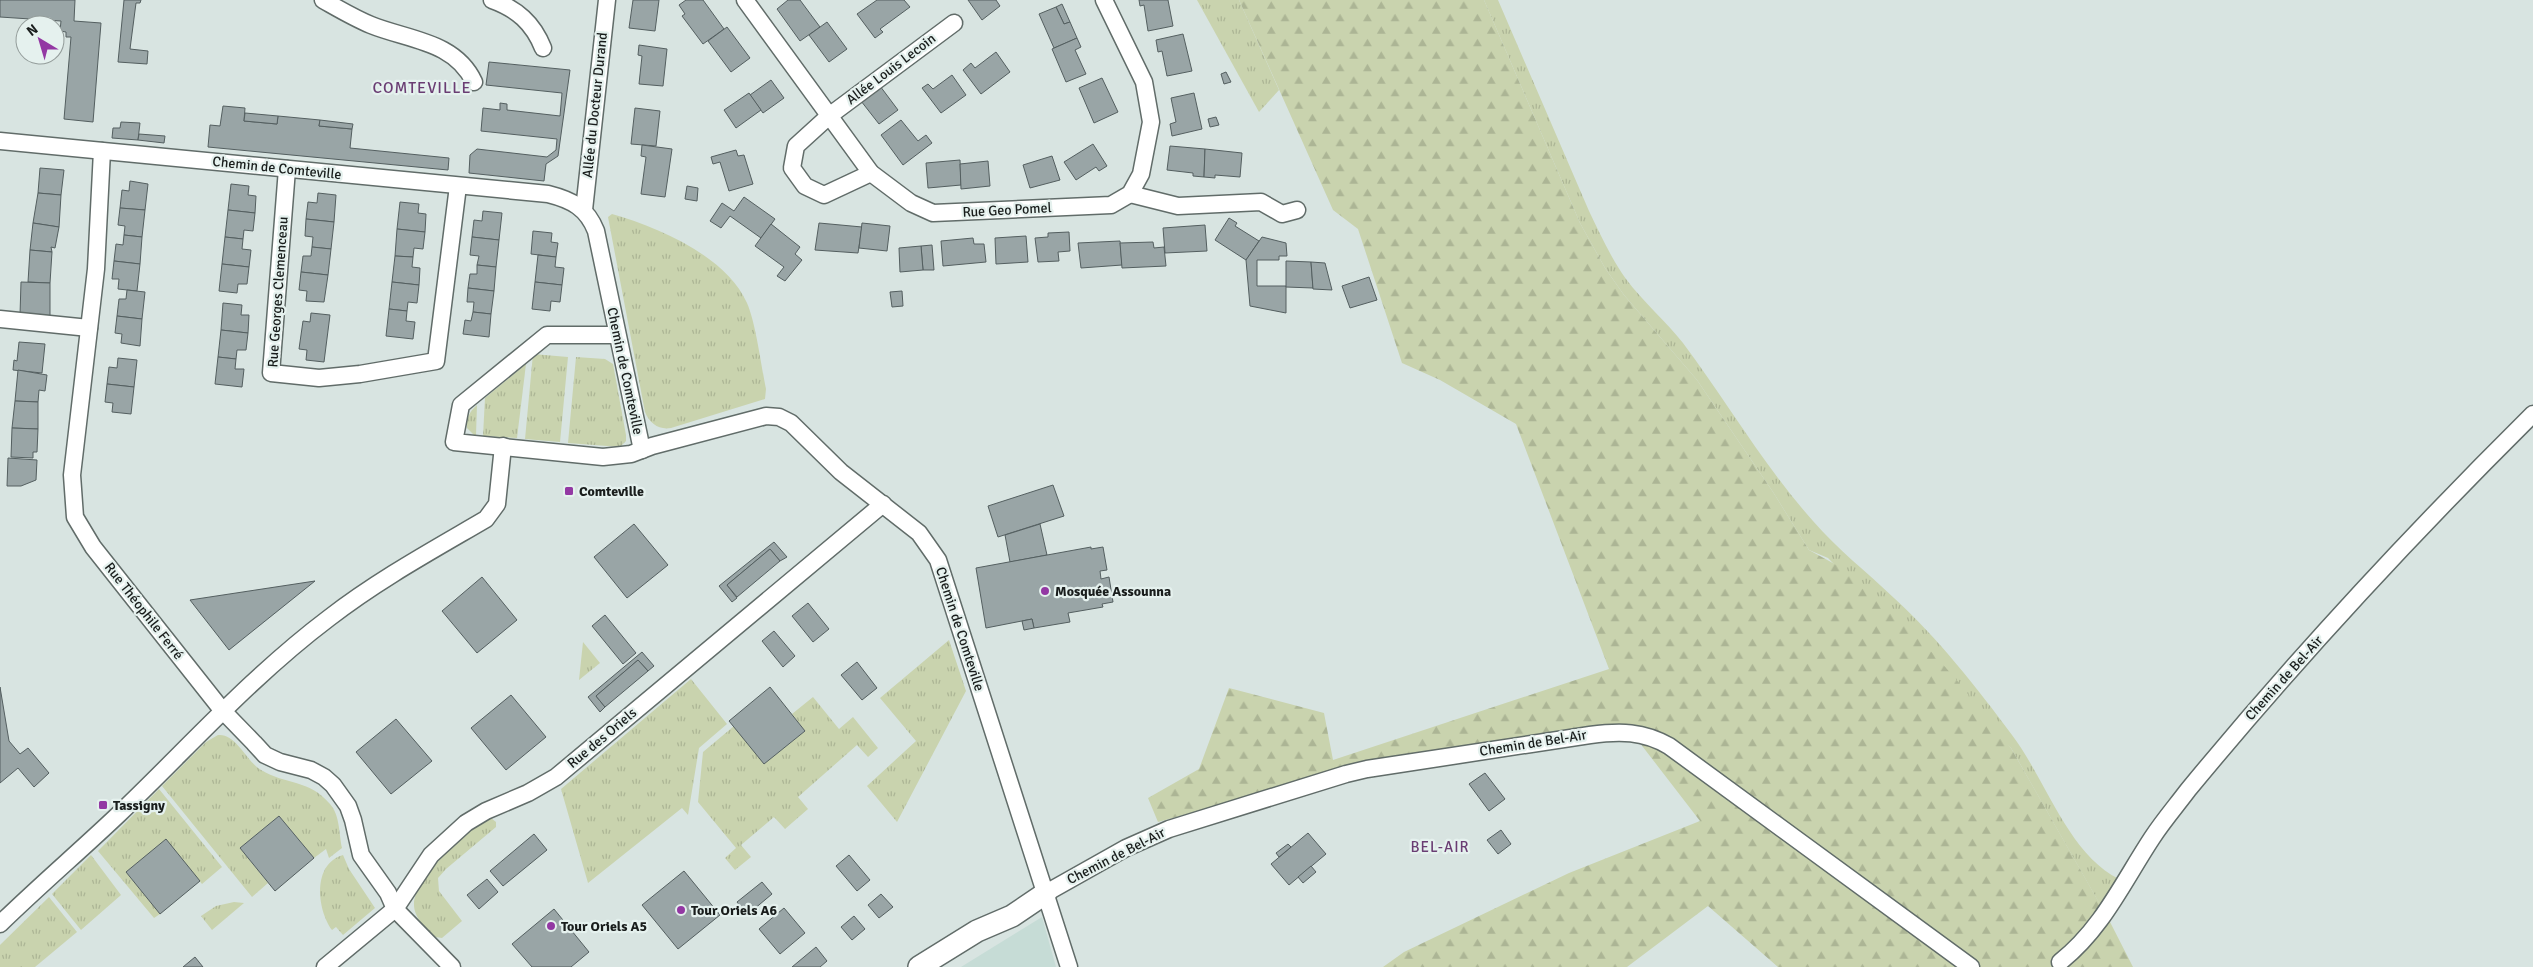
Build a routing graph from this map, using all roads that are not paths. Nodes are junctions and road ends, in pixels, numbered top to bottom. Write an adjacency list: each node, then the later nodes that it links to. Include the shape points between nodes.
1 (323, 0): 8 (street, via 370,24 450,53 462,62)
2 (492, 0): 7 (street, via 520,14 535,31)
3 (607, 0): 16 (street, Allée du Docteur Durand)
4 (745, 0): 9 (street, Rue Geo Pomel)
5 (1104, 0): 15 (street, via 1144,82 1151,122 1141,174)
6 (954, 23): 9 (street, Allée Louis Lecoin)
7 (543, 48)
8 (474, 82)
9 (829, 116): 13 (street, Rue Geo Pomel); 13 (street, via 796,146 792,168 805,186 824,195)
10 (0, 141): 11 (street, Chemin de Comteville)
11 (102, 151): 12 (street, Chemin de Comteville); 19 (street, Rue Théophile Ferré, via 96,269)
12 (287, 169): 14 (street, Chemin de Comteville); 14 (street, Rue Georges Clemenceau, via 271,373 319,378 436,361)
13 (871, 172): 15 (street, Rue Geo Pomel, via 911,204 933,214 1111,205)
14 (458, 186): 16 (street, Chemin de Comteville, via 548,194 564,198)
15 (1130, 194): 17 (street, via 1178,206 1261,202 1282,214)
16 (584, 210): 20 (street, Chemin de Comteville, via 596,231)
17 (1297, 210)
18 (0, 318): 19 (street)
19 (89, 328): 25 (street, Rue Théophile Ferré, via 72,475 75,517 93,547)
20 (616, 335): 22 (street, via 547,335 461,405 454,442); 23 (street, Chemin de Comteville)
21 (2533, 414): 29 (street, Chemin de Bel-Air, via 2397,554 2254,711 2165,819 2096,928)
22 (503, 446): 23 (street, via 603,457); 25 (street, via 497,504 486,518 330,617 253,680)
23 (642, 450): 24 (street, Chemin de Comteville, via 766,416 779,417)
24 (883, 504): 26 (street, Chemin de Comteville, via 919,533 938,560); 27 (street, Rue des Oriels, via 556,777 466,823 431,855)
25 (222, 710): 27 (street, Rue Théophile Ferré, via 265,754 280,762 311,770 333,785 354,820 361,855 388,893); 28 (street, via 119,814)
26 (1046, 893): 32 (street, via 1012,916 978,931); 33 (street, Chemin de Comteville); 34 (street, Chemin de Bel-Air, via 1126,848 1169,829 1338,777 1368,769 1580,736 1626,732 1644,735 1669,746)
27 (395, 909): 30 (street, Rue des Oriels); 31 (street, Rue Théophile Ferré)
28 (0, 924)
29 (2060, 962)
30 (325, 967)
31 (452, 967)
32 (919, 967)
33 (1069, 967)
34 (1971, 967)

